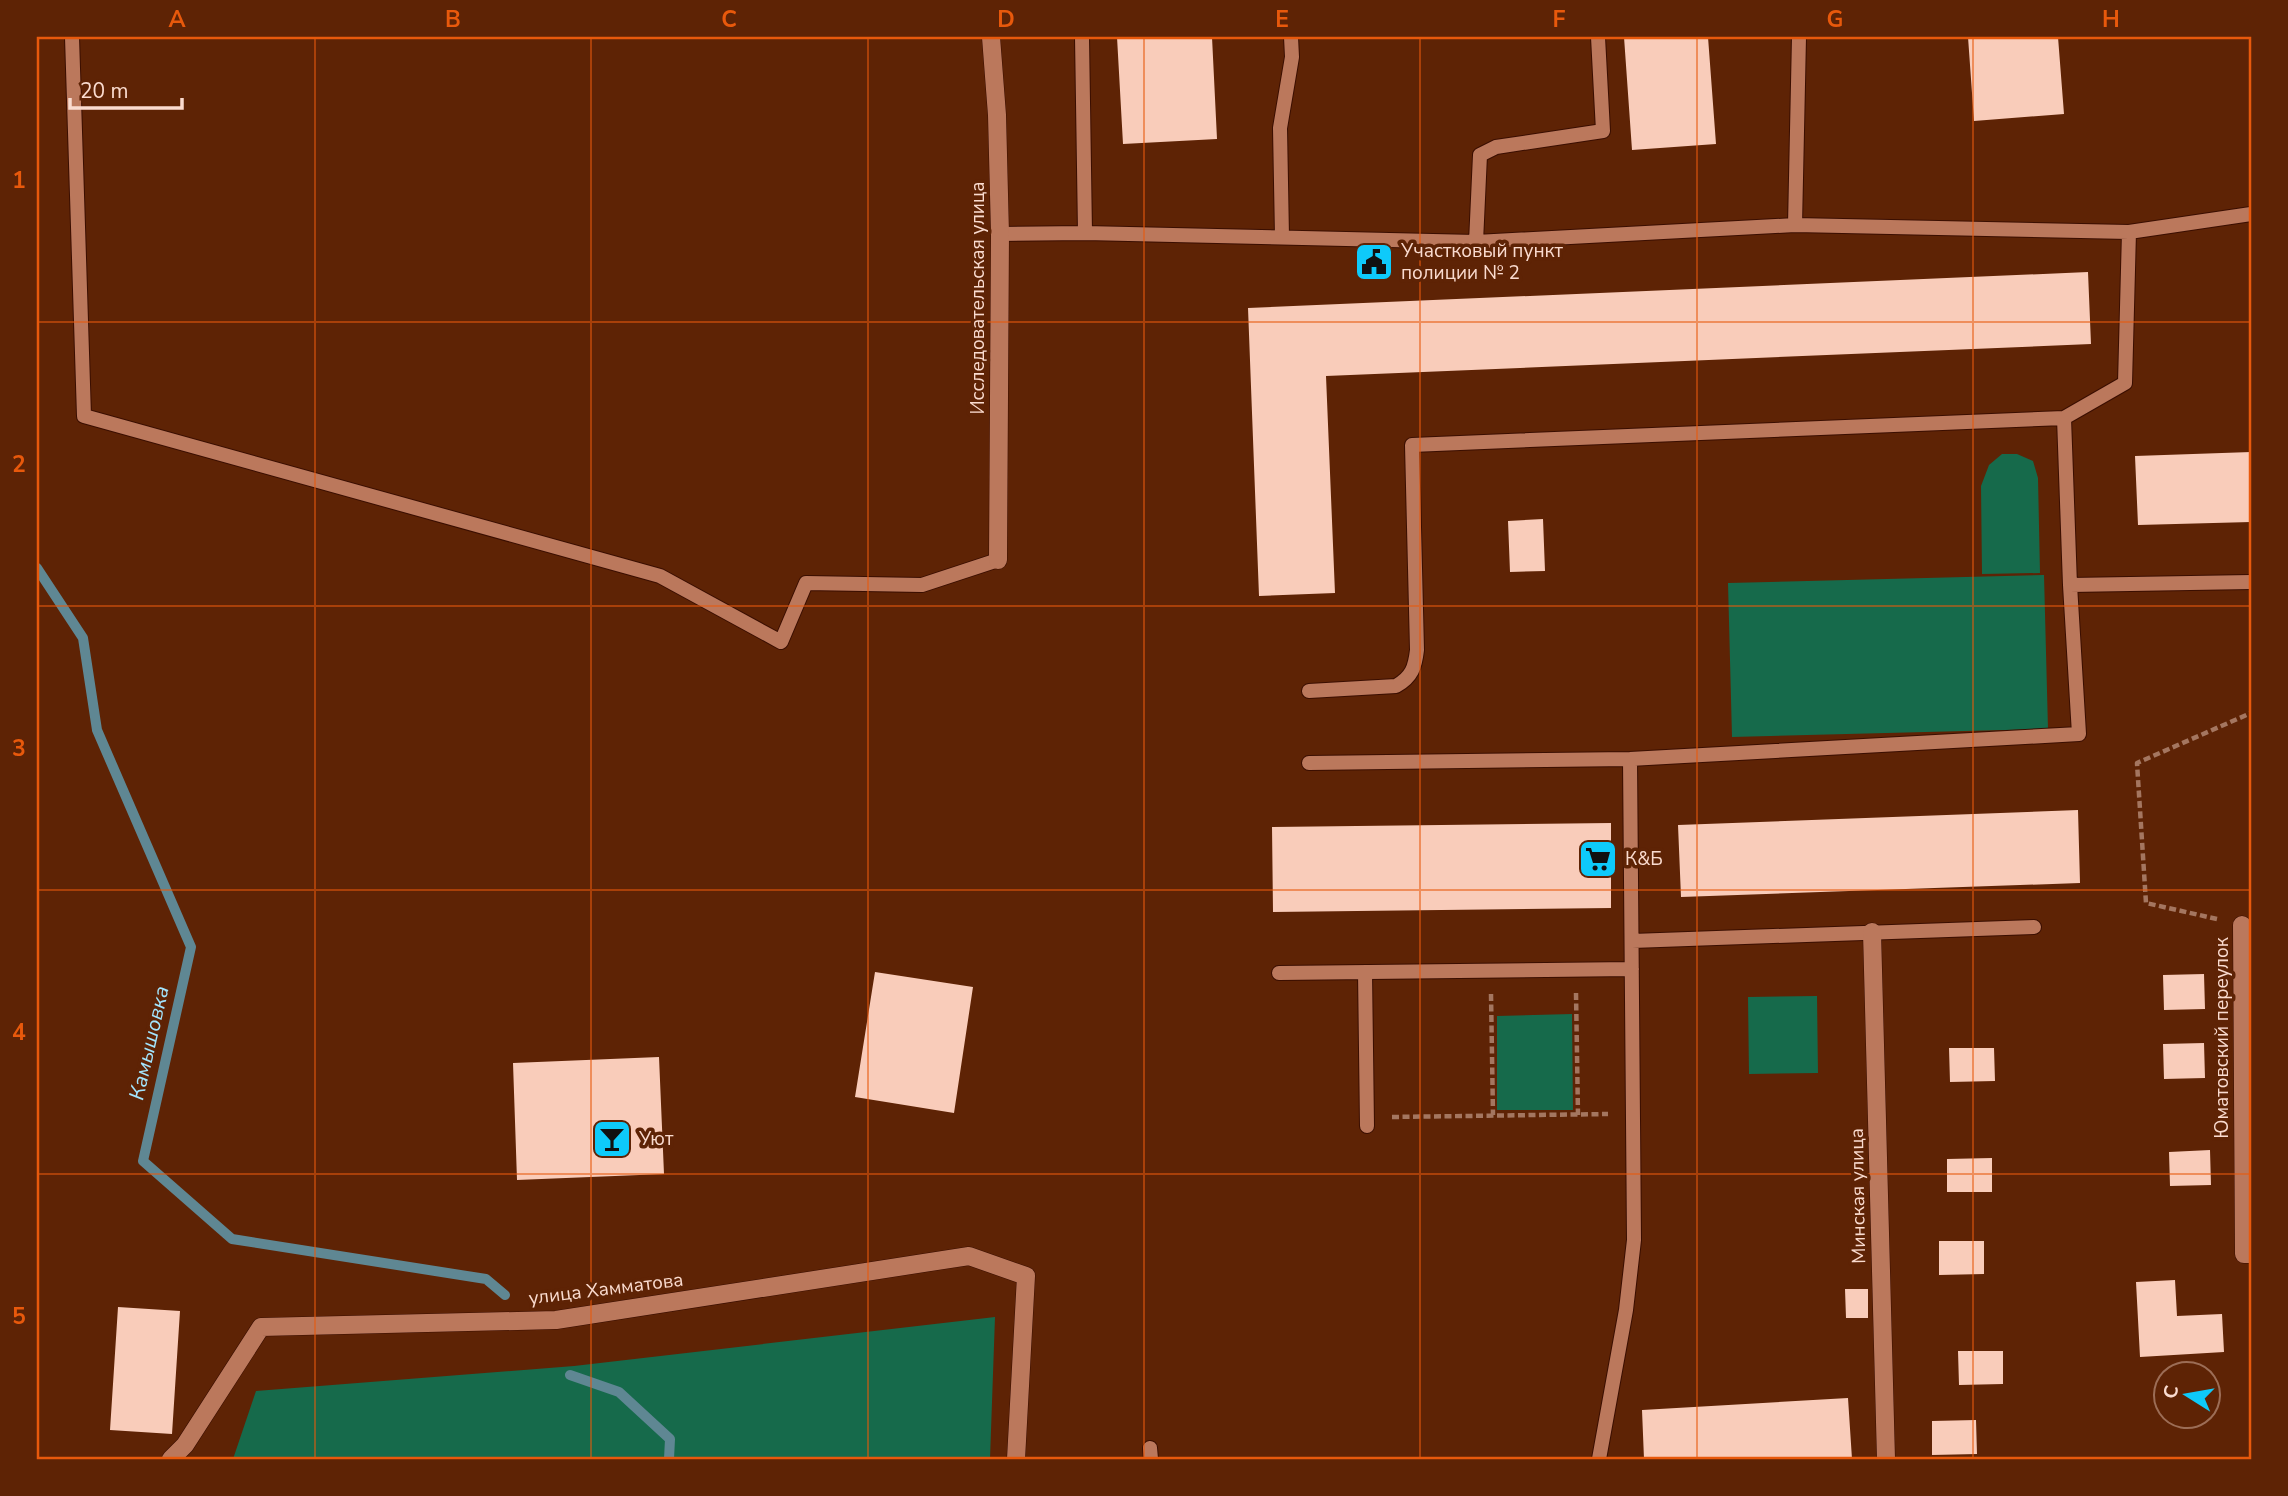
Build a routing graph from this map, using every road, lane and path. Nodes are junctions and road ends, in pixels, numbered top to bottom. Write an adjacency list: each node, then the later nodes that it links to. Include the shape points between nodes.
1 (72, 37): 15 (lane, via 83,416 660,576 781,642 807,583 922,585)
2 (991, 37): 11 (street, Исследовательская улица)
3 (1082, 37): 10 (lane)
4 (1291, 37): 12 (lane, via 1280,128)
5 (1598, 37): 13 (lane, via 1603,131 1496,147 1480,155)
6 (1799, 37): 8 (lane)
7 (2251, 214): 9 (lane)
8 (1795, 225): 9 (lane); 13 (lane)
9 (2129, 232): 14 (lane, via 2125,383)
10 (1085, 233): 11 (lane); 12 (lane)
11 (1000, 234): 15 (street, Исследовательская улица)
12 (1282, 237): 13 (lane)
13 (1476, 242)
14 (2064, 418): 17 (lane); 18 (lane, via 1412,445 1414,671 1396,687)
15 (998, 560)
16 (2251, 582): 17 (lane)
17 (2070, 585): 20 (lane, via 2079,734)
18 (1309, 691)
19 (2251, 713): 22 (path, Юматовский переулок, via 2137,763 2146,903)
20 (1630, 759): 21 (lane); 25 (lane)
21 (1309, 763)
22 (2242, 925): 35 (street, Юматовский переулок, via 2244,1254)
23 (2034, 927): 24 (lane)
24 (1872, 932): 25 (lane); 39 (street, Минская улица)
25 (1632, 941): 27 (lane)
26 (1575, 969): 27 (lane); 28 (lane); 33 (path)
27 (1632, 969): 31 (lane)
28 (1491, 970): 30 (lane); 32 (path)
29 (1279, 972): 30 (lane)
30 (1365, 972): 34 (lane)
31 (1633, 1114): 33 (path); 38 (lane, via 1633,1261)
32 (1493, 1115): 33 (path); 34 (path)
33 (1577, 1115)
34 (1367, 1121)
35 (2251, 1254)
36 (171, 1459): 37 (street, улица Хамматова, via 185,1445 261,1327 556,1320 969,1256 1026,1276)
37 (1016, 1459)
38 (1600, 1459)
39 (1886, 1459)

